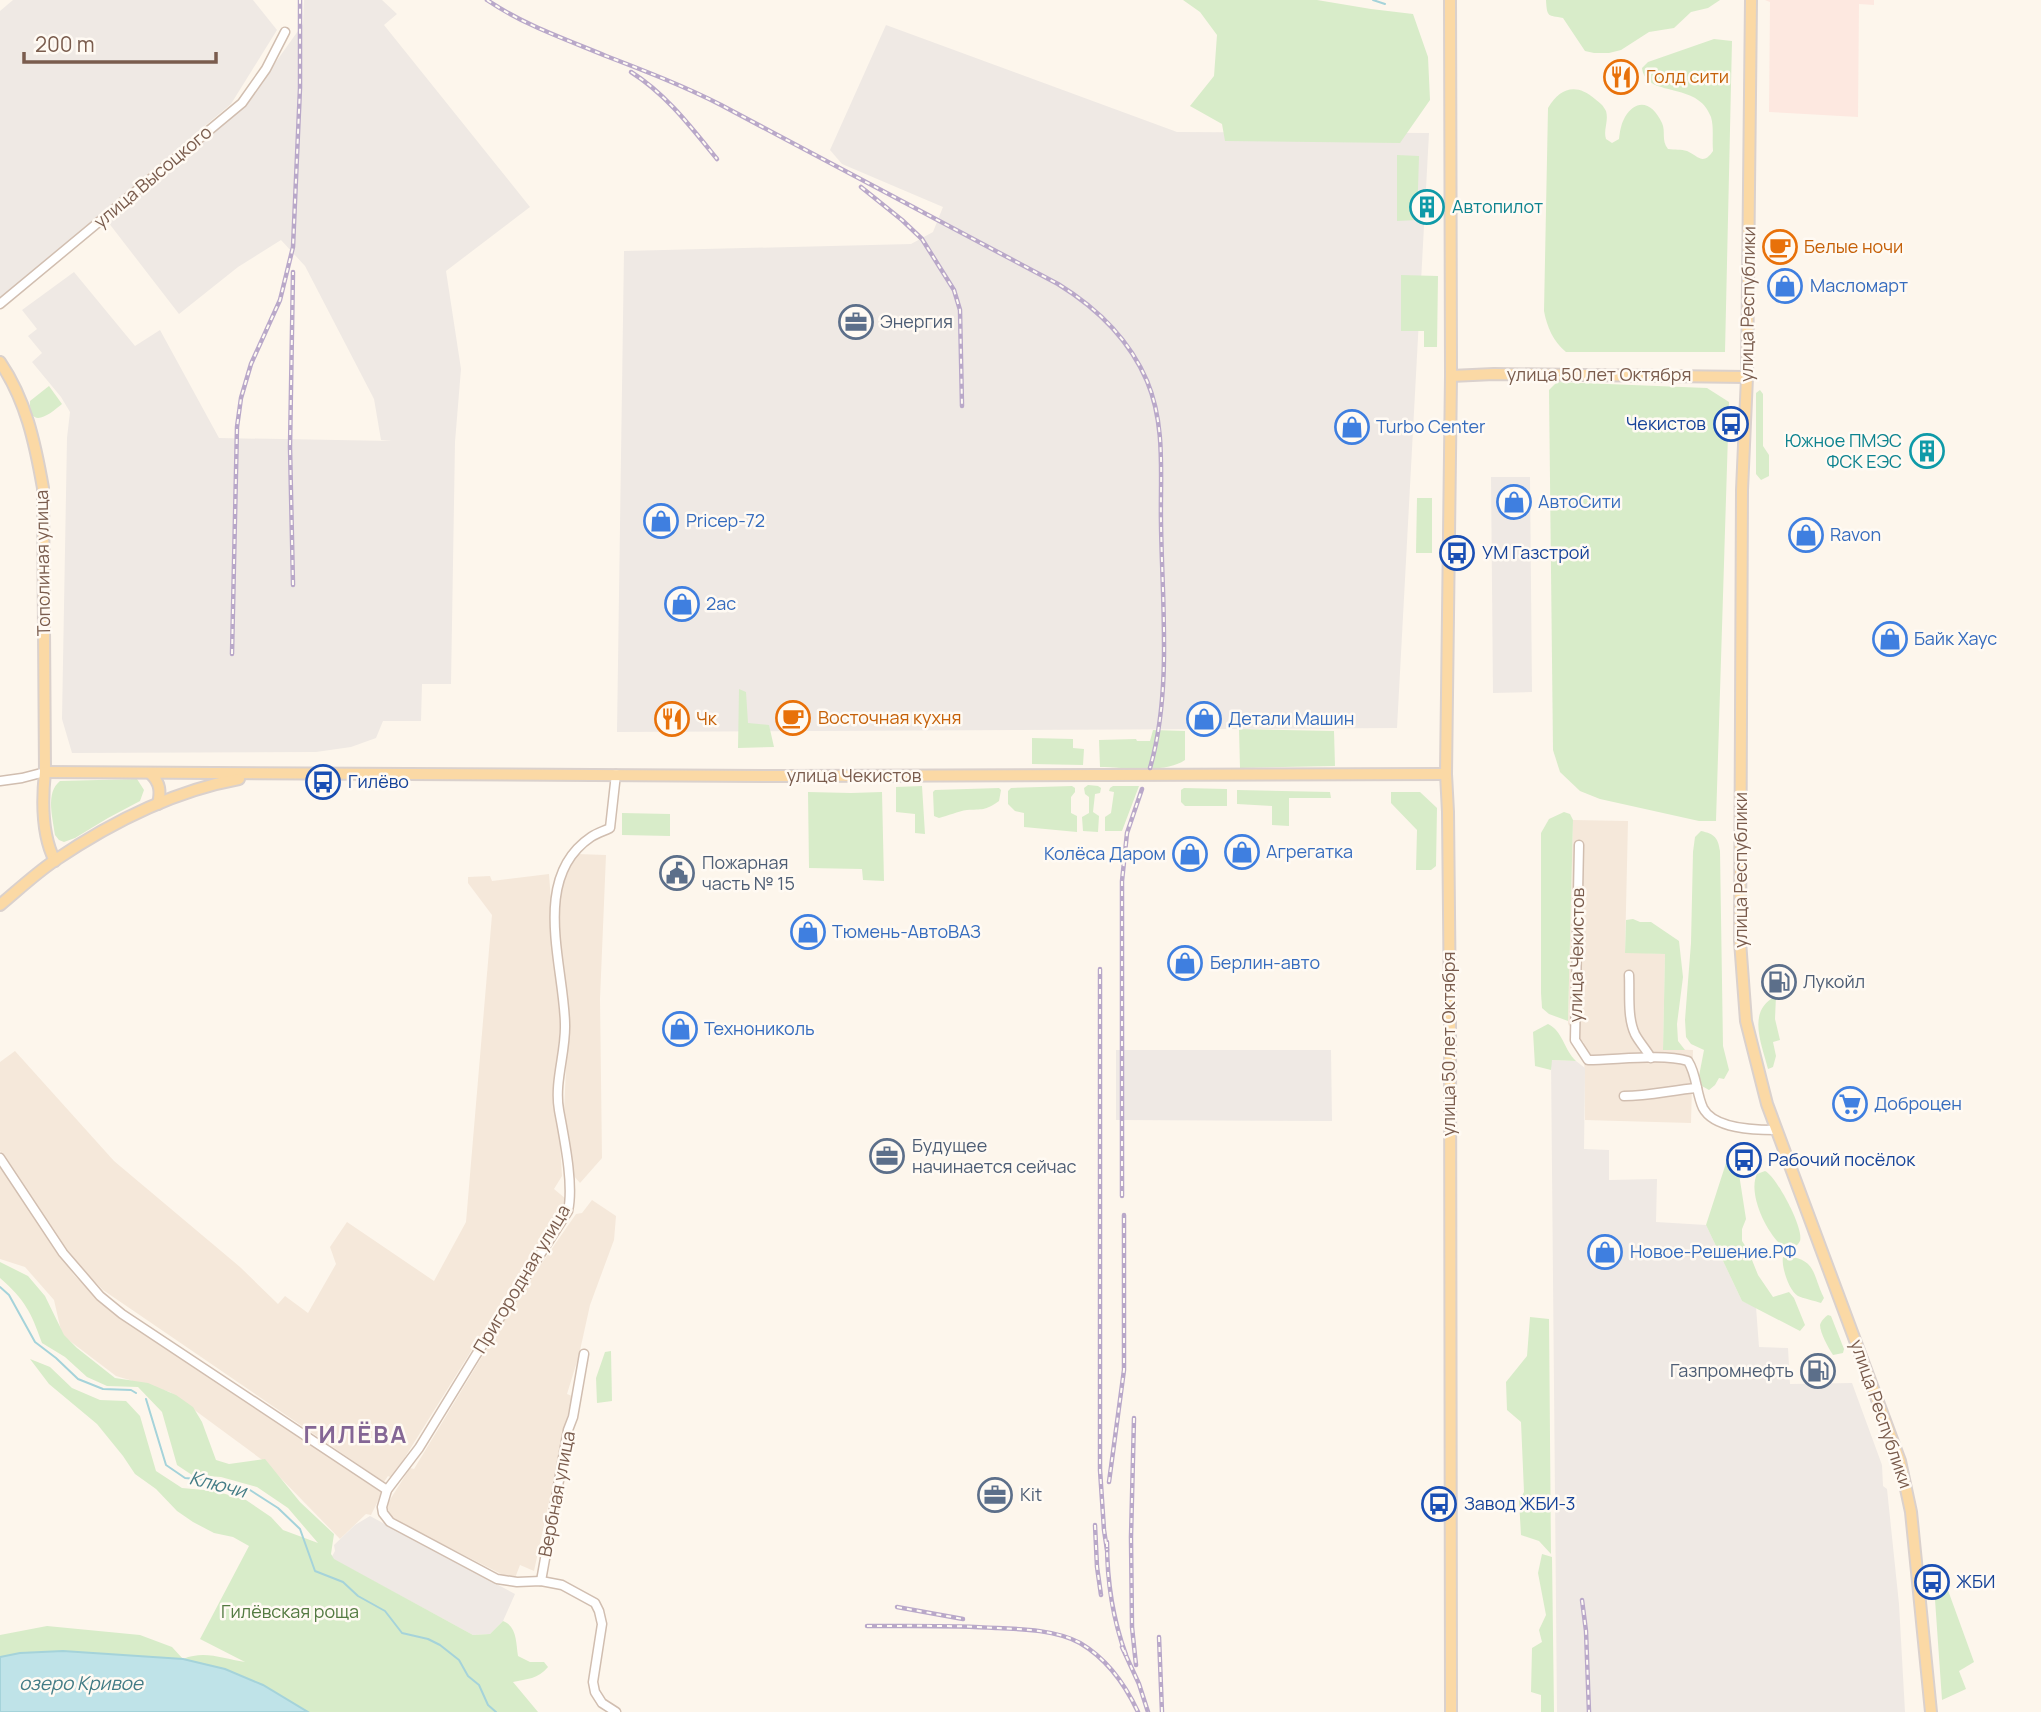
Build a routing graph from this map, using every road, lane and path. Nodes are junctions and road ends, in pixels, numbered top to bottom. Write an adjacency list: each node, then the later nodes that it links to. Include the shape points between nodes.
1 (1450, 0): 6 (main road, улица 50 лет Октября)
2 (1751, 0): 8 (main road, улица Республики)
3 (285, 32): 4 (street, улица Высоцкого, via 242,103)
4 (0, 304)
5 (0, 362): 7 (main road, Тополиная улица)
6 (1451, 376): 8 (main road, улица 50 лет Октября); 13 (main road, улица 50 лет Октября)
7 (5, 377): 9 (main road, Тополиная улица, via 19,395 43,488)
8 (1747, 377): 23 (main road, улица Республики, via 1742,490 1740,941 1748,1031)
9 (45, 772): 10 (main road); 14 (street); 17 (main road, Тополиная улица, via 48,848)
10 (151, 774): 11 (main road); 15 (main road, via 158,781)
11 (262, 774): 12 (main road, улица Чекистов); 15 (main road)
12 (615, 774): 13 (main road, улица Чекистов); 26 (street, Пригородная улица, via 610,828 578,848 567,863 553,912 566,1025 558,1100 571,1199 568,1211 419,1448)
13 (1446, 774): 29 (main road, улица 50 лет Октября)
14 (0, 781)
15 (158, 804): 17 (main road)
16 (1579, 845): 20 (street, улица Чекистов, via 1575,1040 1588,1060)
17 (54, 861): 18 (main road)
18 (0, 905)
19 (1629, 975): 20 (street, via 1632,1025)
20 (1651, 1058): 21 (street, via 1688,1061)
21 (1697, 1088): 22 (street); 23 (street, via 1712,1119)
22 (1624, 1096)
23 (1775, 1130): 30 (main road, улица Республики, via 1900,1461 1911,1512)
24 (0, 1158): 26 (street, via 63,1253 100,1296)
25 (584, 1354): 27 (street, Вербная улица)
26 (387, 1490): 27 (street, via 382,1507 390,1522 497,1579)
27 (541, 1581): 28 (street, Вербная улица, via 574,1591 599,1611 602,1624 593,1682 602,1703)
28 (616, 1712)
29 (1451, 1712)
30 (1931, 1712)

